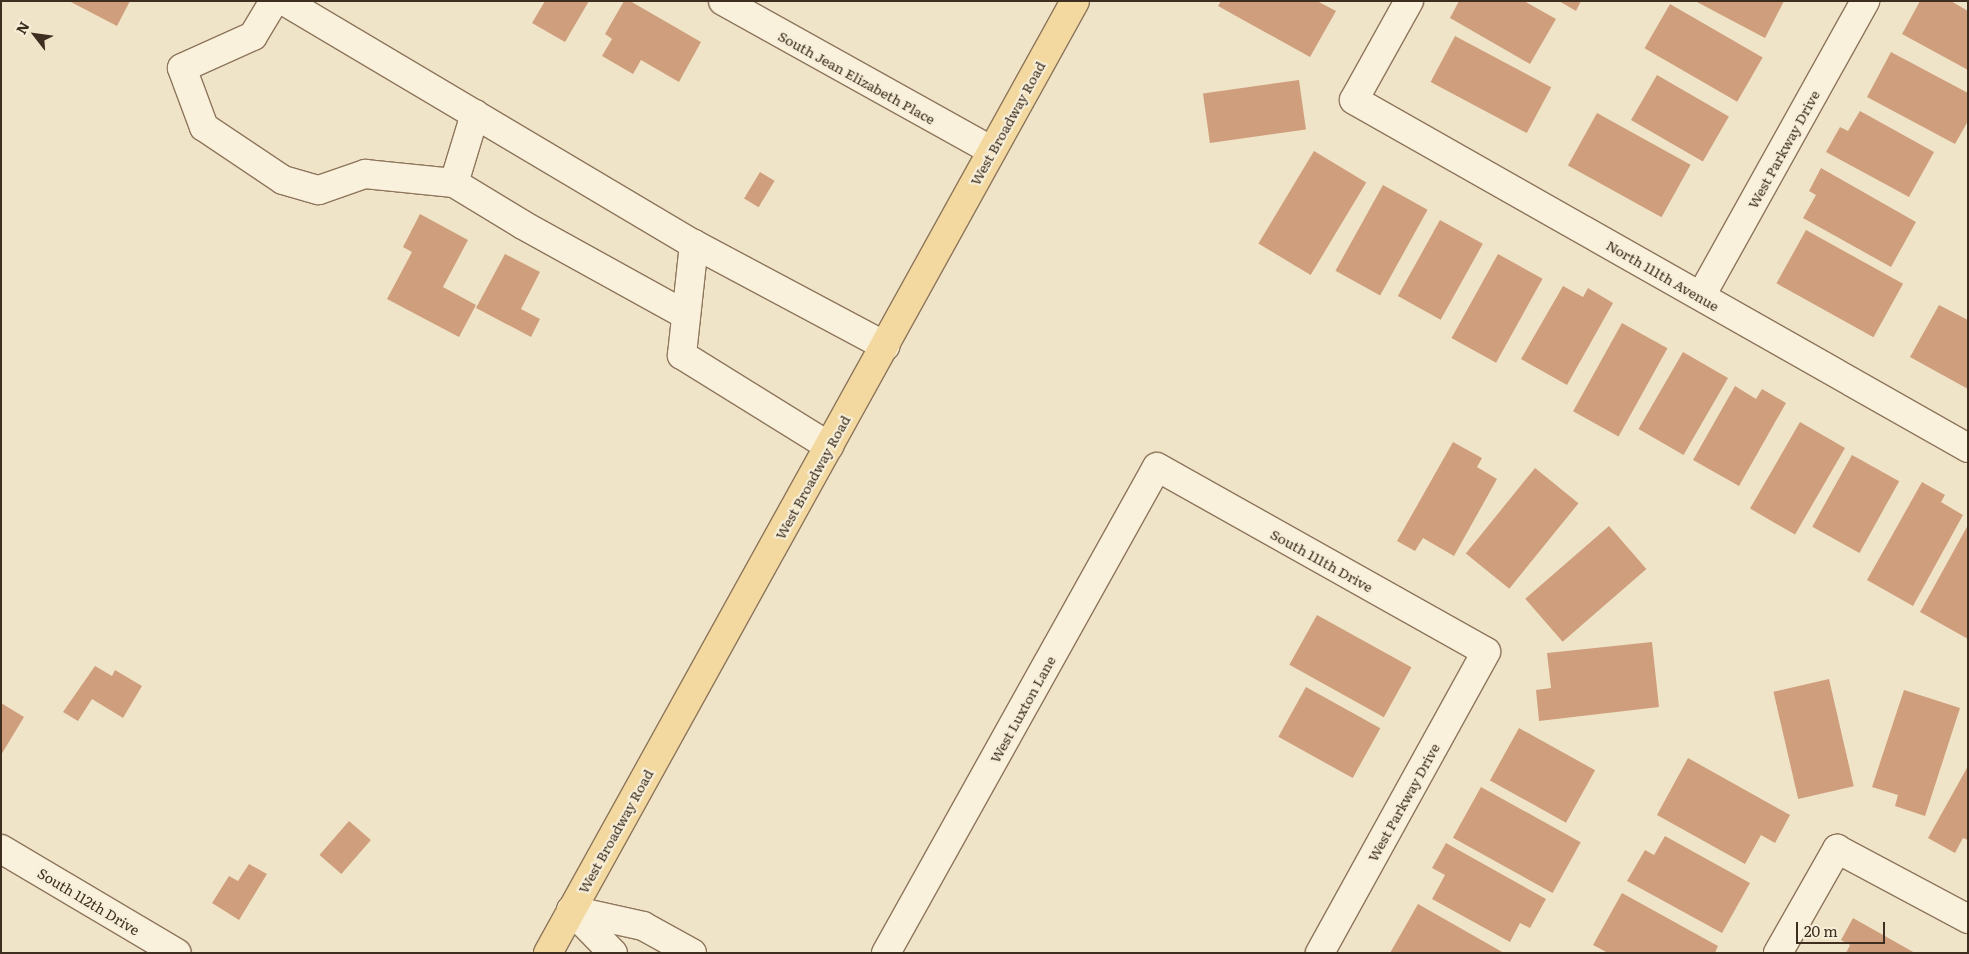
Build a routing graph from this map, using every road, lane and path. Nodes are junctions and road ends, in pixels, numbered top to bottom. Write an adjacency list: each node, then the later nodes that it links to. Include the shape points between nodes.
1 (274, 1): 9 (street, via 253,36 182,68 204,127 283,180 319,190 365,174)
2 (284, 1): 7 (street)
3 (723, 1): 8 (street, South Jean Elizabeth Place)
4 (1075, 1): 8 (main road, West Broadway Road)
5 (1409, 1): 11 (street, North 111th Avenue, via 1354,100)
6 (1865, 1): 11 (street, West Parkway Drive)
7 (475, 114): 9 (street); 10 (street)
8 (991, 150): 13 (main road, West Broadway Road)
9 (454, 183): 12 (street)
10 (694, 244): 12 (street); 13 (street)
11 (1701, 296): 15 (street, North 111th Avenue)
12 (686, 315): 14 (street, via 682,355)
13 (885, 346): 14 (main road, West Broadway Road)
14 (829, 446): 19 (main road, West Broadway Road)
15 (1968, 448)
16 (1158, 467): 17 (street, South 111th Drive); 25 (street, West Luxton Lane)
17 (1486, 652): 26 (street, West Parkway Drive)
18 (1, 849): 21 (street, South 112th Drive)
19 (572, 910): 22 (main road, West Broadway Road); 23 (street); 24 (street, via 643,926)
20 (1968, 919): 27 (street, via 1837,849)
21 (177, 953)
22 (548, 953)
23 (613, 953)
24 (692, 953)
25 (886, 953)
26 (1320, 953)
27 (1778, 953)

